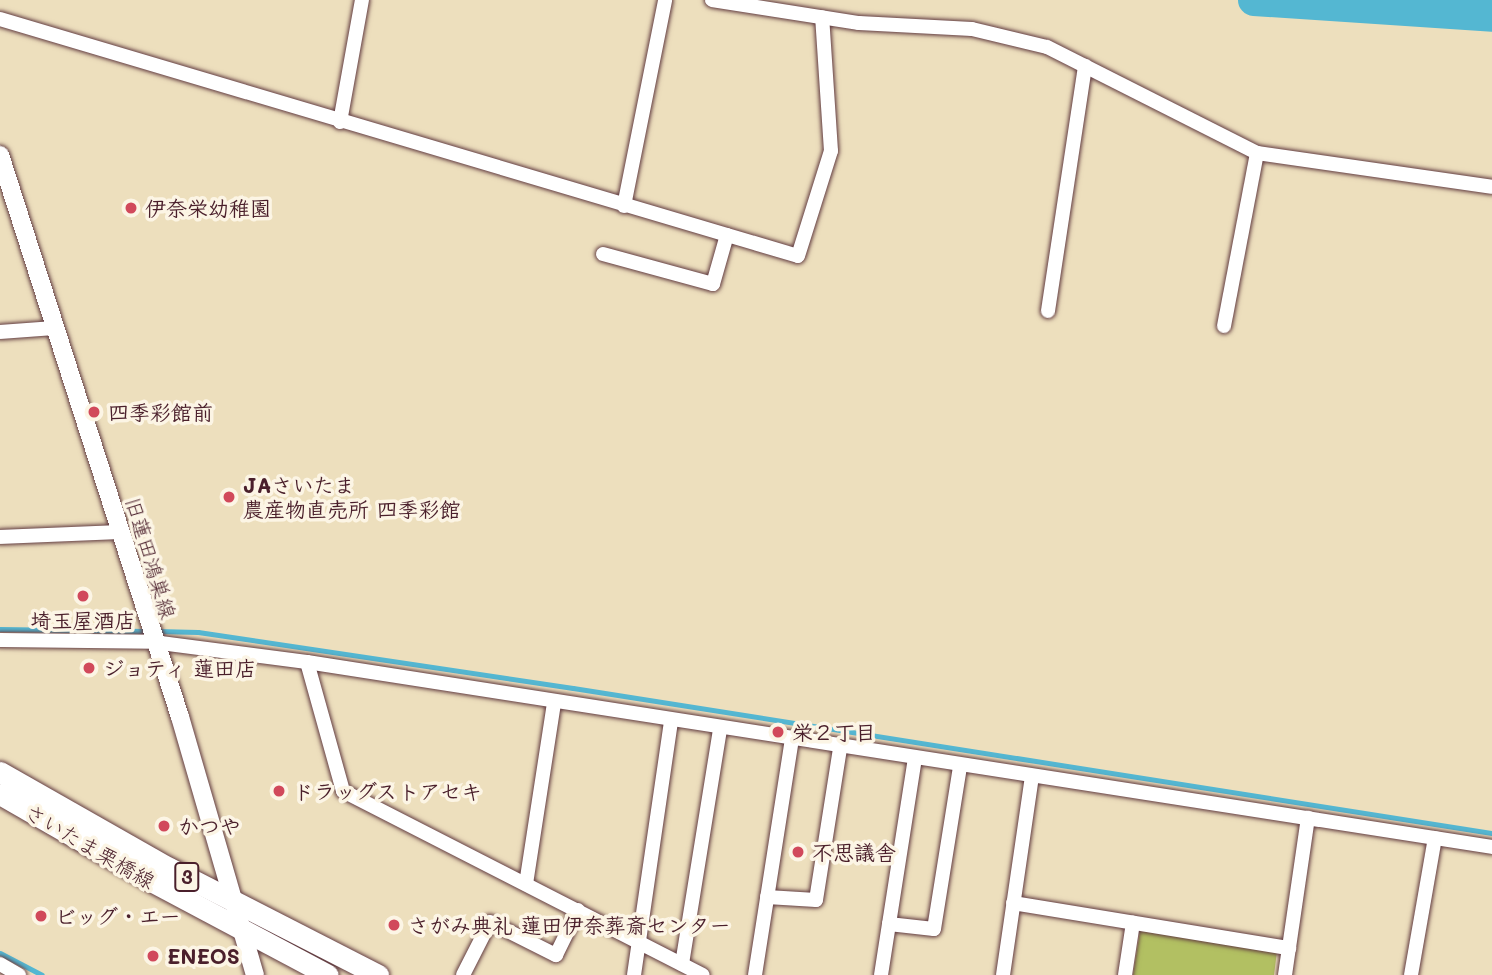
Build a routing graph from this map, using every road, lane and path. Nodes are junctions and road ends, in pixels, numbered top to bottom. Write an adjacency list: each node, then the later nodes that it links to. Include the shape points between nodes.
1 (362, 0): 7 (street)
2 (665, 0): 11 (street)
3 (712, 0): 4 (street)
4 (822, 16): 6 (street, via 972,29 1047,47); 12 (street, via 831,151 798,256)
5 (0, 19): 7 (street)
6 (1085, 66): 8 (street); 14 (street)
7 (340, 122): 11 (street)
8 (1257, 153): 10 (street); 15 (street)
9 (0, 155): 16 (street, 旧蓮田鴻巣線)
10 (1492, 187)
11 (624, 206): 12 (street)
12 (727, 235): 13 (street, via 713,284)
13 (603, 254)
14 (1048, 311)
15 (1224, 326)
16 (54, 328): 17 (street); 18 (street, 旧蓮田鴻巣線)
17 (0, 332)
18 (119, 533): 19 (street); 20 (street, 旧蓮田鴻巣線)
19 (0, 537)
20 (150, 632): 21 (street); 22 (street); 38 (street, 旧蓮田鴻巣線, via 180,717)
21 (0, 640)
22 (307, 662): 23 (street); 36 (street, via 343,790)
23 (554, 703): 24 (street); 36 (street)
24 (671, 722): 25 (street); 44 (street)
25 (720, 730): 26 (street); 47 (street)
26 (792, 740): 27 (street); 37 (street)
27 (840, 748): 28 (street); 37 (street, via 816,900)
28 (915, 759): 29 (street); 42 (street)
29 (960, 766): 31 (street); 42 (street, via 934,929)
30 (0, 772): 38 (main road, さいたま栗橋線 / 3)
31 (1032, 777): 33 (street); 39 (street)
32 (0, 794): 43 (main road, さいたま栗橋線 / 3)
33 (1308, 818): 34 (street); 45 (street)
34 (1435, 838): 35 (street); 60 (street)
35 (1492, 847)
36 (526, 884): 40 (street)
37 (767, 897): 55 (street)
38 (230, 899): 43 (street, 旧蓮田鴻巣線); 51 (main road, さいたま栗橋線 / 3)
39 (1013, 904): 41 (street); 57 (street)
40 (578, 910): 44 (street); 52 (street, via 556,955 490,922)
41 (1133, 923): 45 (street); 58 (street)
42 (889, 924): 56 (street)
43 (241, 929): 49 (street, 旧蓮田鴻巣線); 50 (main road, さいたま栗橋線 / 3)
44 (639, 943): 47 (street); 53 (street)
45 (1289, 948): 59 (street)
46 (0, 964): 48 (street)
47 (682, 964): 54 (street)
48 (19, 975)
49 (255, 975)
50 (328, 975)
51 (378, 975)
52 (463, 975)
53 (634, 975)
54 (703, 975)
55 (755, 975)
56 (881, 975)
57 (1003, 975)
58 (1125, 975)
59 (1285, 975)
60 (1411, 975)

